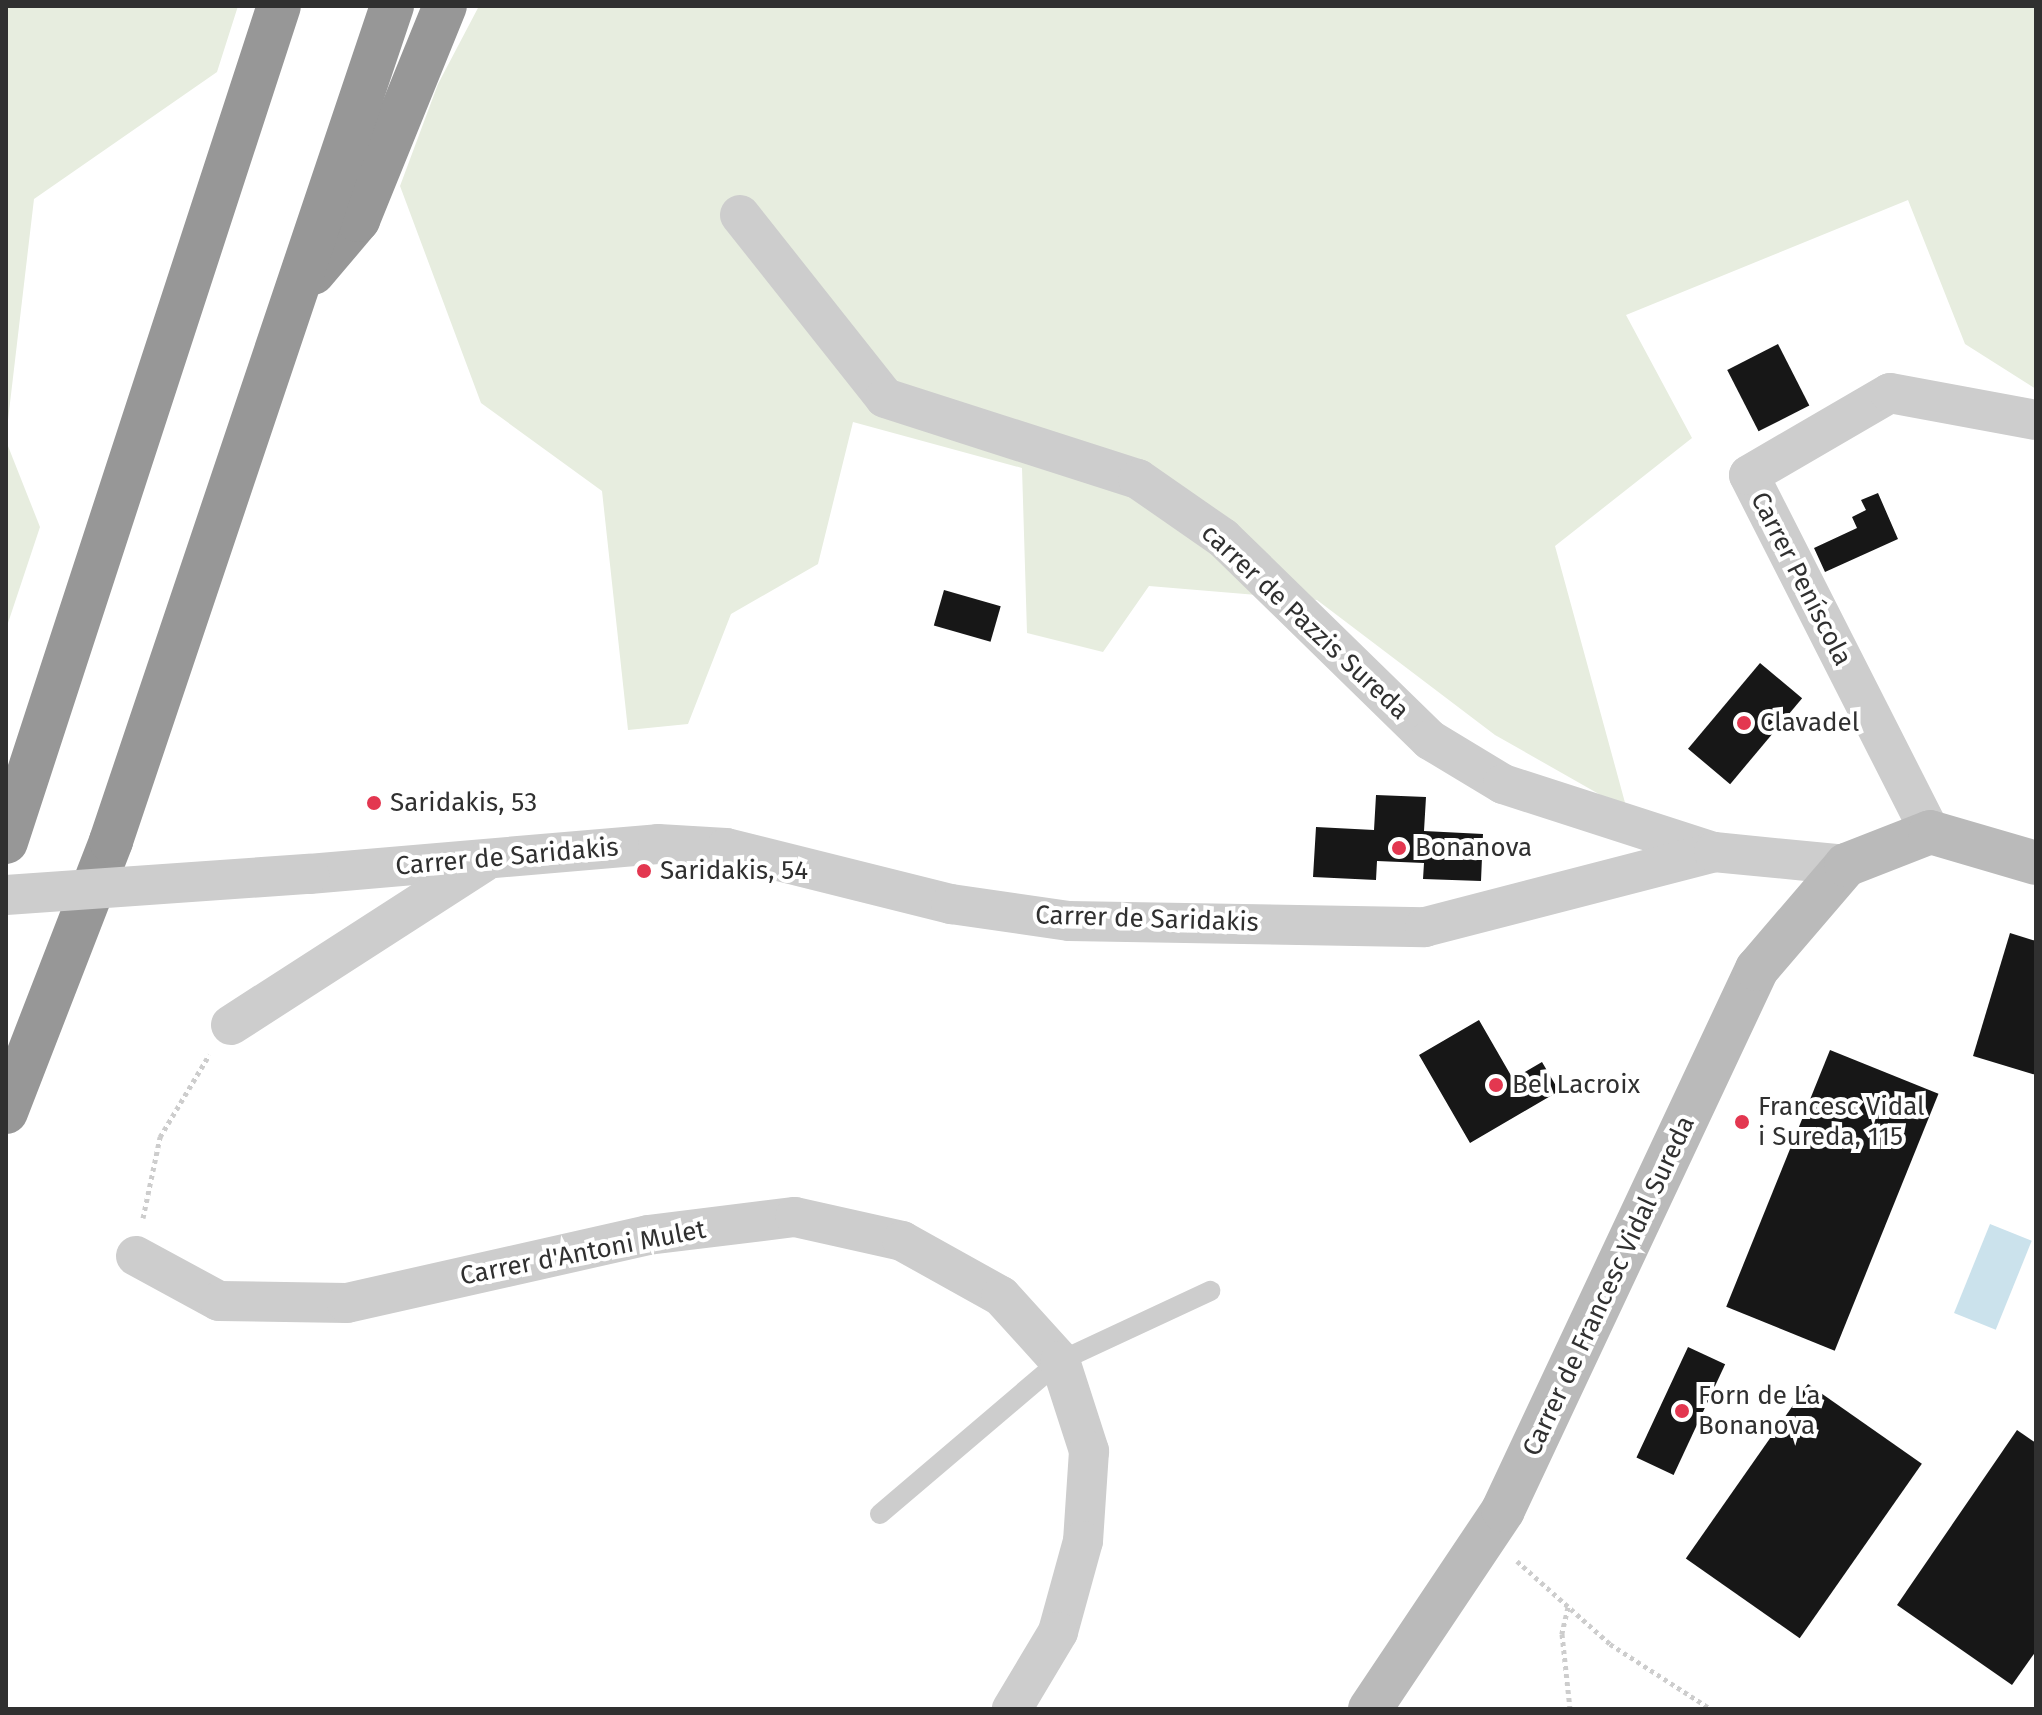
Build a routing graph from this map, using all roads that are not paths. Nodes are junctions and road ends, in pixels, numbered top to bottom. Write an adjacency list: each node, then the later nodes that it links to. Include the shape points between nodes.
1 (279, 6): 8 (highway)
2 (392, 6): 5 (highway)
3 (445, 6): 5 (highway, via 358,220)
4 (740, 215): 9 (street, carrer de Pazzis Sureda, via 885,398 1138,479 1223,538 1430,740 1503,784)
5 (296, 293): 15 (highway, via 111,841)
6 (2035, 420): 7 (street, Carrer Peníscola, via 1890,393 1749,475)
7 (1930, 832): 11 (street); 12 (street, Carrer de Saridakis)
8 (6, 842)
9 (1714, 852): 10 (street, Carrer de Saridakis, via 1425,927 1069,921 951,904 726,848 658,844); 12 (street, Carrer de Saridakis)
10 (487, 860): 13 (street, Carrer de Saridakis, bridge); 14 (street)
11 (2036, 863)
12 (1846, 865): 21 (street, Carrer de Francesc Vidal Sureda, via 1757,969 1486,1534)
13 (6, 895)
14 (231, 1025)
15 (6, 1112)
16 (136, 1256): 18 (street, Carrer d'Antoni Mulet, via 219,1301 347,1303 648,1235 795,1217 902,1241 1001,1296)
17 (1210, 1291): 18 (lane)
18 (1060, 1361): 19 (lane); 20 (street, Carrer d'Antoni Mulet, via 1089,1451 1083,1541 1058,1632)
19 (880, 1514)
20 (1012, 1709)
21 (1370, 1709)

